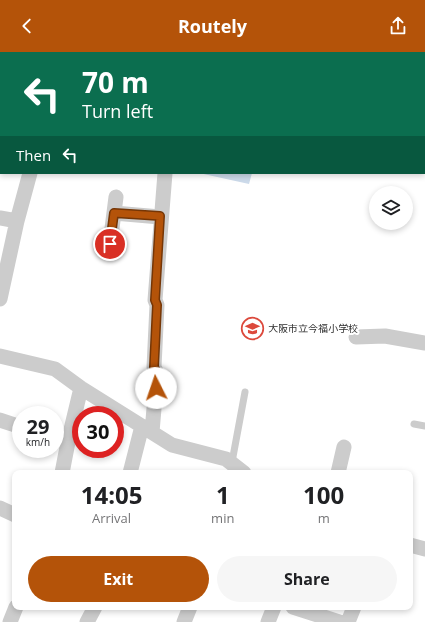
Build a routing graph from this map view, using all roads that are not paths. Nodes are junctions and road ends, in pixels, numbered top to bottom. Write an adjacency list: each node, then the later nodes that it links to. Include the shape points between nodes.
1 (30, 174): 7 (street)
2 (165, 174): 5 (street)
3 (116, 197): 4 (street)
4 (114, 213): 5 (street); 8 (street)
5 (160, 216): 19 (street, via 155,300 157,305 154,367 157,373)
6 (0, 218): 7 (street)
7 (17, 221): 9 (street)
8 (110, 244)
9 (0, 299)
10 (356, 337): 11 (street, via 385,336)
11 (425, 343)
12 (0, 356): 13 (street, via 55,369)
13 (81, 388): 19 (street); 20 (street)
14 (245, 392): 23 (lane)
15 (0, 420): 16 (street)
16 (12, 424)
17 (414, 424): 18 (lane)
18 (425, 426)
19 (147, 429): 23 (street, via 172,445); 25 (street)
20 (64, 432)
21 (344, 447): 27 (street)
22 (62, 458): 24 (street)
23 (232, 462): 26 (street)
24 (62, 470)
25 (131, 470)
26 (241, 470)
27 (339, 470)
28 (0, 508): 29 (street)
29 (12, 514)
30 (413, 546): 31 (street)
31 (425, 549)
32 (15, 610): 38 (street)
33 (93, 610): 39 (street)
34 (189, 610): 40 (street)
35 (273, 610): 41 (street)
36 (302, 610): 42 (street)
37 (353, 610): 43 (street)
38 (10, 622)
39 (87, 622)
40 (184, 622)
41 (268, 622)
42 (339, 622)
43 (348, 622)

